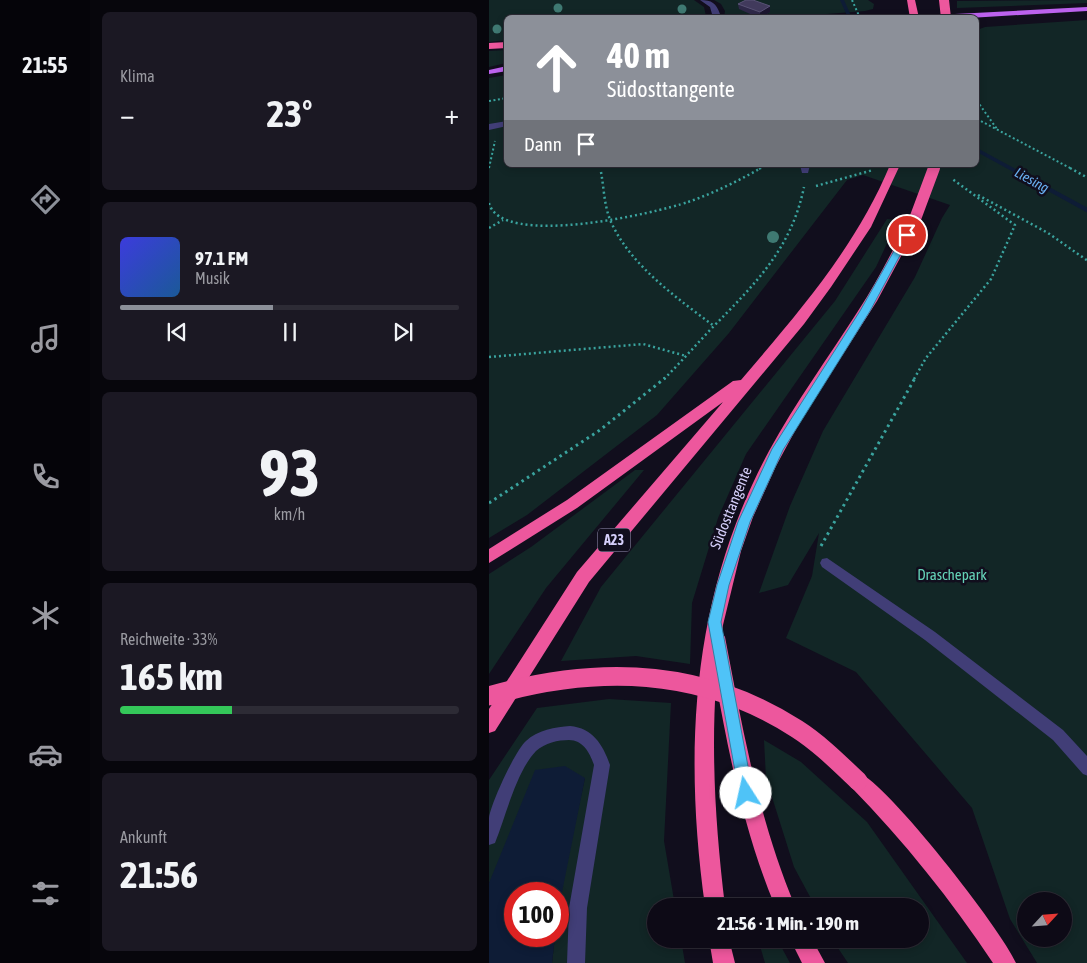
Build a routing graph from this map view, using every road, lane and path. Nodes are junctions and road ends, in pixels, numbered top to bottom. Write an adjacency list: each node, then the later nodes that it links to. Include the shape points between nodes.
1 (704, 0): 6 (lane, via 713,6)
2 (852, 0): 7 (path)
3 (911, 0): 8 (highway)
4 (945, 0): 9 (highway, bridge)
5 (1087, 9): 10 (main road)
6 (715, 15)
7 (859, 15)
8 (914, 15)
9 (946, 15)
10 (972, 15)
11 (504, 45): 12 (highway)
12 (489, 46)
13 (504, 69): 14 (main road)
14 (489, 72)
15 (504, 99): 16 (path)
16 (489, 102)
17 (979, 104): 21 (path)
18 (979, 120): 21 (path)
19 (504, 124): 20 (lane)
20 (490, 127): 26 (path, via 495,137)
21 (998, 131): 28 (path)
22 (764, 167): 33 (path, via 687,203)
23 (882, 167): 29 (path)
24 (894, 167): 39 (highway, A23, via 868,223 828,283)
25 (934, 167): 43 (highway, Südosttangente, bridge, via 915,219 883,281 783,440 757,490 734,550)
26 (489, 168)
27 (601, 172): 33 (path)
28 (1087, 178)
29 (803, 189)
30 (802, 199): 36 (path, via 782,248 757,283)
31 (489, 203): 32 (path)
32 (503, 220): 33 (path, via 570,225); 34 (path)
33 (610, 221): 36 (path, via 642,264)
34 (489, 228)
35 (1087, 261): 42 (path, via 1026,221 969,190 1015,226 991,278 926,358 821,547)
36 (714, 326): 37 (path)
37 (686, 356): 38 (path, via 643,344); 40 (path, via 626,410)
38 (489, 358)
39 (759, 369): 41 (highway, via 572,504); 45 (highway, A23, via 583,577)
40 (489, 503)
41 (489, 557)
42 (827, 563): 46 (lane, via 930,636 1058,735)
43 (715, 622): 48 (highway, Südosttangente, via 708,681 705,759 707,849); 49 (highway, via 746,793 760,845)
44 (489, 696): 55 (highway, bridge, via 526,686 589,677 649,677 682,682 761,709 796,728 827,752 893,815 974,916)
45 (489, 725)
46 (1087, 769)
47 (489, 837): 52 (lane, via 521,759 531,746 559,733 574,732 587,738 598,752 602,765 578,908)
48 (714, 898)
49 (782, 898)
50 (721, 948): 53 (highway)
51 (805, 948): 54 (highway)
52 (575, 963)
53 (724, 963)
54 (814, 963)
55 (1005, 963)

